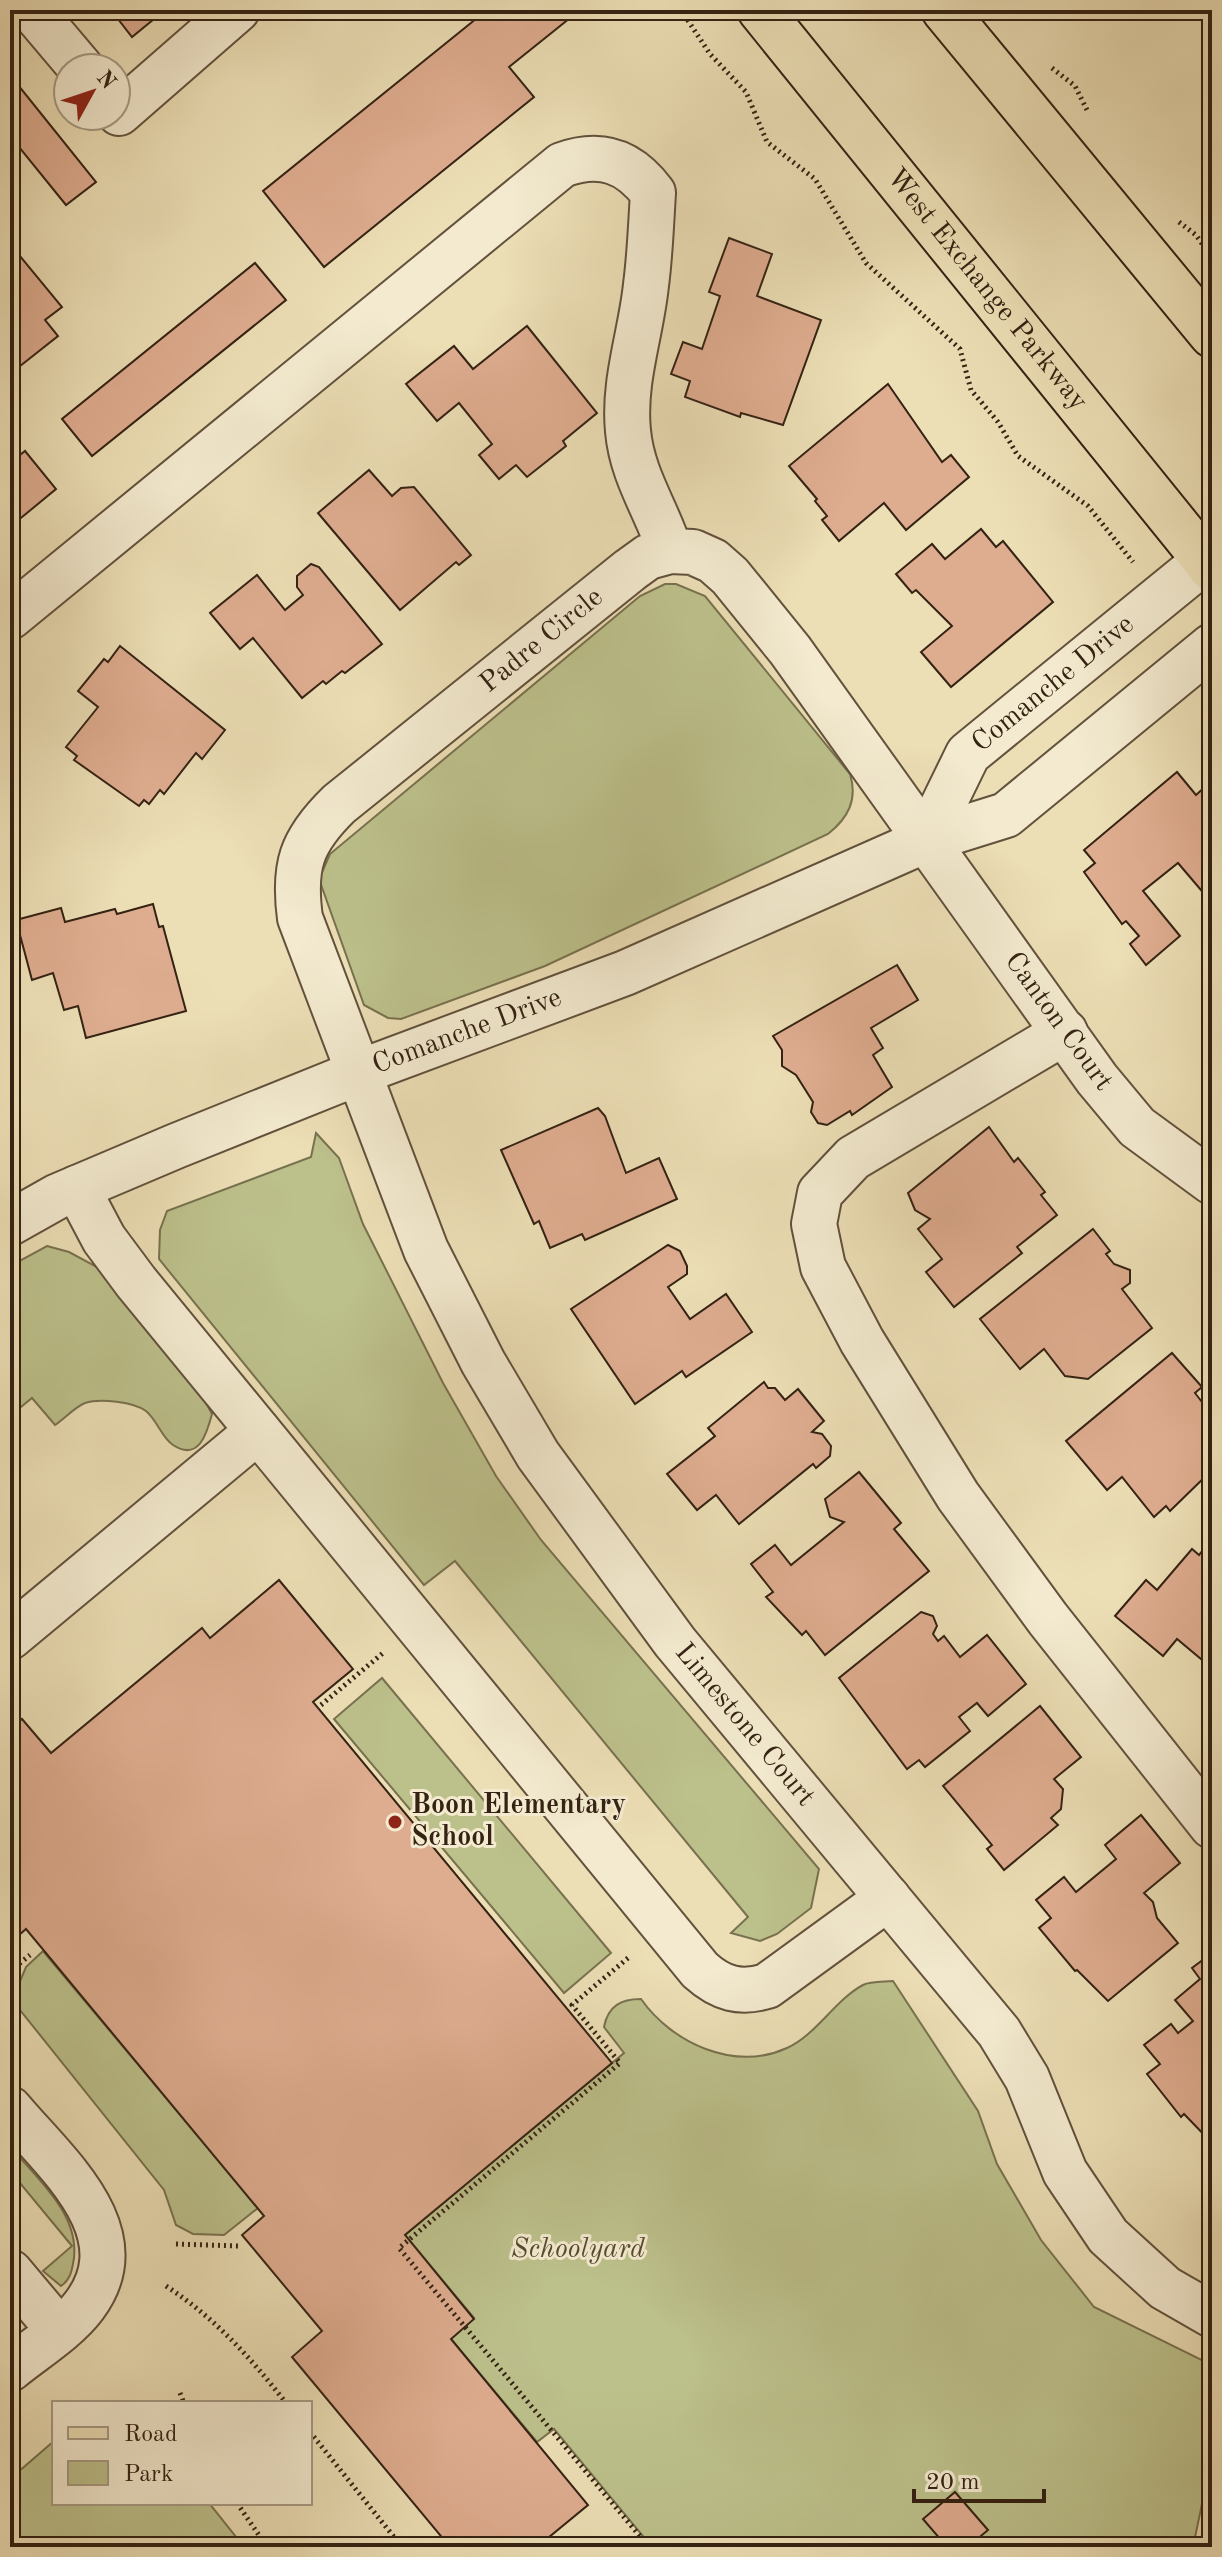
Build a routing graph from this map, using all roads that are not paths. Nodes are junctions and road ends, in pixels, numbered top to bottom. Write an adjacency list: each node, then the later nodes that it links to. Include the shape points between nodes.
1 (32, 10): 5 (street)
2 (237, 10): 6 (street)
3 (760, 10): 9 (main road, West Exchange Parkway)
4 (944, 10): 7 (main road)
5 (67, 52)
6 (132, 102)
7 (1212, 335)
8 (670, 551): 10 (street, via 639,484 628,433 627,392 646,286 653,193 623,164 603,157 582,158 562,165); 12 (street, via 693,552 730,576 790,650); 14 (street, Padre Circle, via 648,557 630,570 316,827 298,870 300,918)
9 (1210, 562): 12 (street, Comanche Drive, via 1161,595 968,754)
10 (10, 617)
11 (1212, 646): 12 (street, Comanche Drive, via 1006,815)
12 (926, 840): 13 (street, Canton Court); 14 (street, Comanche Drive, via 625,973)
13 (1065, 1032): 15 (street, Canton Court, via 1137,1127); 20 (street, via 853,1158 820,1193 814,1224 823,1267 862,1341 958,1496)
14 (360, 1072): 16 (street, Comanche Drive); 21 (street, Limestone Court, via 426,1250 538,1455 675,1642)
15 (1212, 1182)
16 (77, 1188): 17 (street, Comanche Drive); 18 (street, via 104,1239)
17 (10, 1223)
18 (258, 1431): 19 (street); 21 (street, via 714,1982 740,1991 767,1986)
19 (10, 1637)
20 (1212, 1826)
21 (888, 1898): 24 (street, Limestone Court, via 999,2032 1027,2078 1065,2172 1108,2236 1165,2288)
22 (10, 2109): 25 (street, via 88,2203 101,2229 104,2257 98,2285 83,2309)
23 (10, 2272): 25 (street)
24 (1212, 2315)
25 (58, 2329): 26 (street)
26 (10, 2369)

